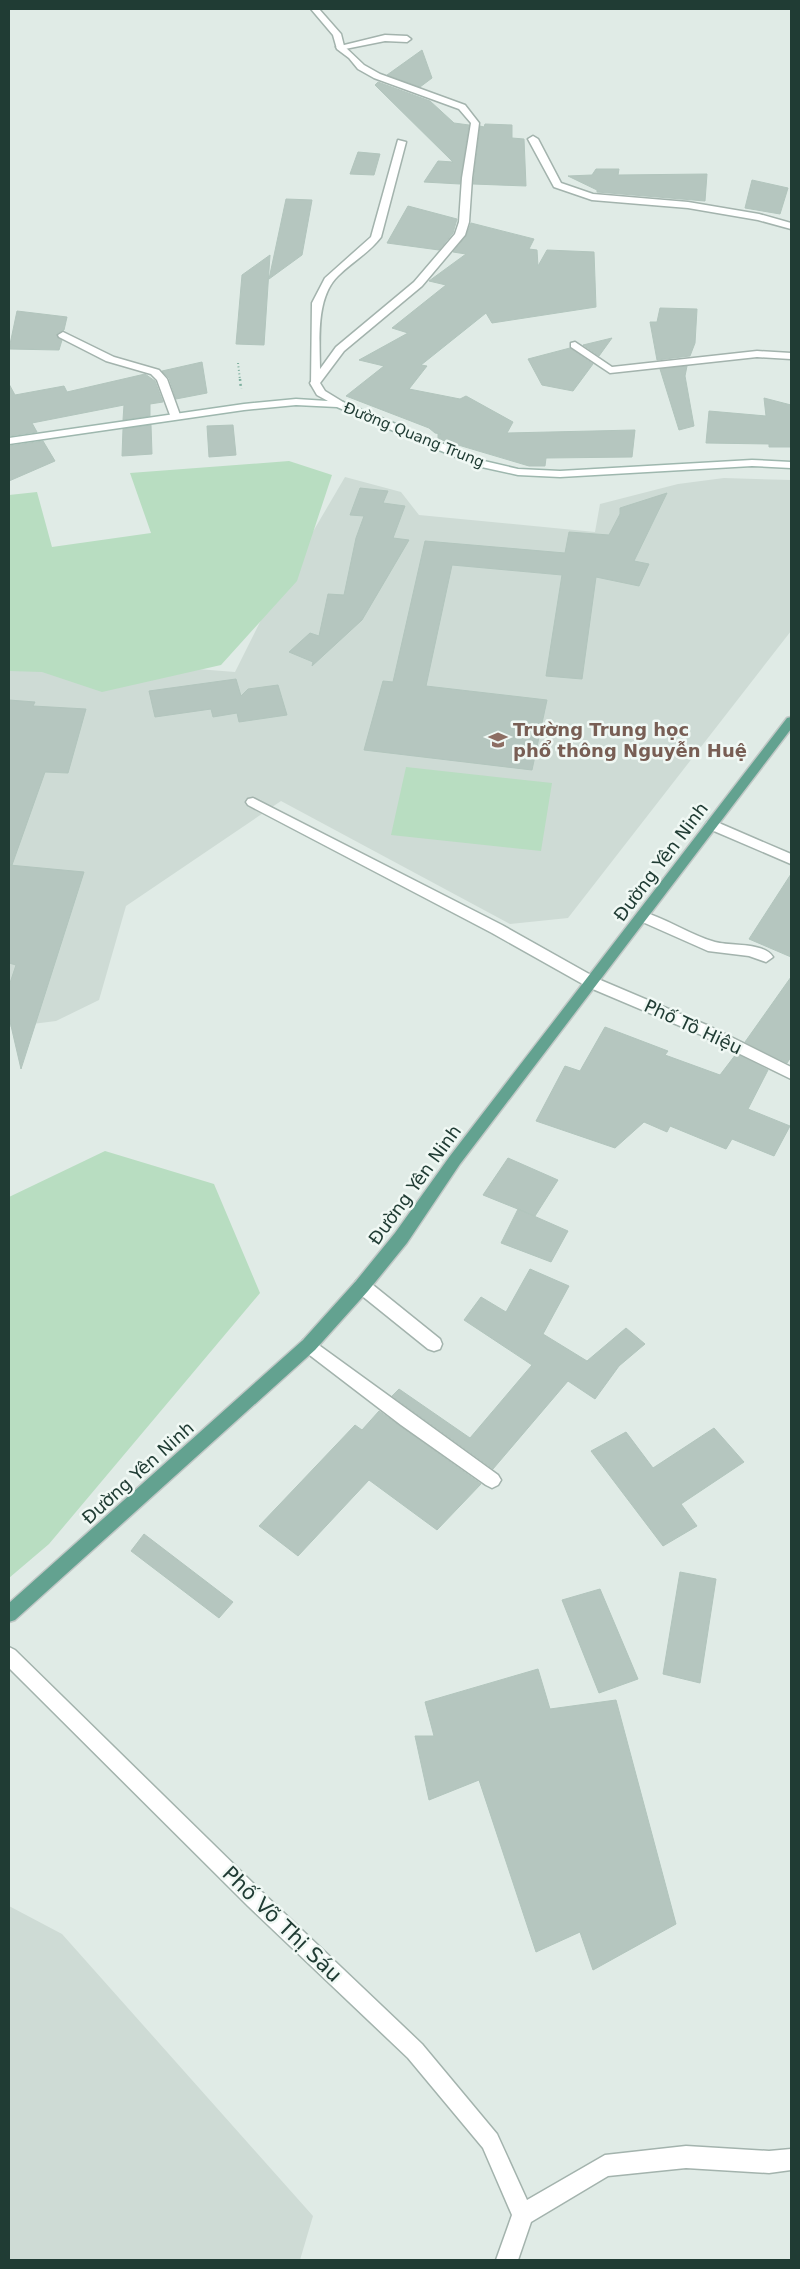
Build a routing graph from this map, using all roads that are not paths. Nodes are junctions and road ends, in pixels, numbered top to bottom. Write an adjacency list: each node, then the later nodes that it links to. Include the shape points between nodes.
1 (315, 9): 3 (street, via 338,34)
2 (407, 39): 3 (street, via 385,38)
3 (340, 47): 10 (street, via 372,73 462,107 475,123 460,235 418,284 340,349)
4 (533, 139): 6 (street, via 557,185 592,197 688,205 760,217)
5 (401, 142): 10 (street, via 376,237 370,246 333,274 320,291)
6 (791, 226)
7 (63, 335): 12 (street, via 110,359 155,372 162,380)
8 (575, 345): 9 (street, via 610,370 757,354)
9 (791, 356)
10 (315, 383): 11 (street, via 321,393)
11 (339, 404): 12 (street, Đường Quang Trung, via 296,402); 14 (street, Đường Quang Trung, via 481,464 518,472 570,474 752,462)
12 (175, 415): 13 (street, Đường Quang Trung)
13 (9, 442)
14 (791, 465)
15 (791, 722): 17 (main road, Đường Yên Ninh)
16 (253, 802): 21 (street, Phố Tô Hiệu, via 497,929)
17 (712, 825): 18 (street); 19 (main road, Đường Yên Ninh)
18 (791, 860)
19 (642, 917): 20 (street, via 713,947 751,951); 21 (main road, Đường Yên Ninh)
20 (766, 957)
21 (593, 983): 22 (street, Phố Tô Hiệu, via 704,1030); 23 (main road, Đường Yên Ninh)
22 (791, 1073)
23 (362, 1286): 24 (street); 25 (main road, Đường Yên Ninh)
24 (434, 1344)
25 (309, 1345): 26 (street); 27 (main road, Đường Yên Ninh)
26 (492, 1480)
27 (9, 1614)
28 (9, 1656): 30 (street, Phố Võ Thị Sáu, via 255,1899 415,2051 490,2141)
29 (791, 2160): 30 (street, via 769,2162 686,2157 605,2166)
30 (523, 2215): 31 (street)
31 (507, 2260)

